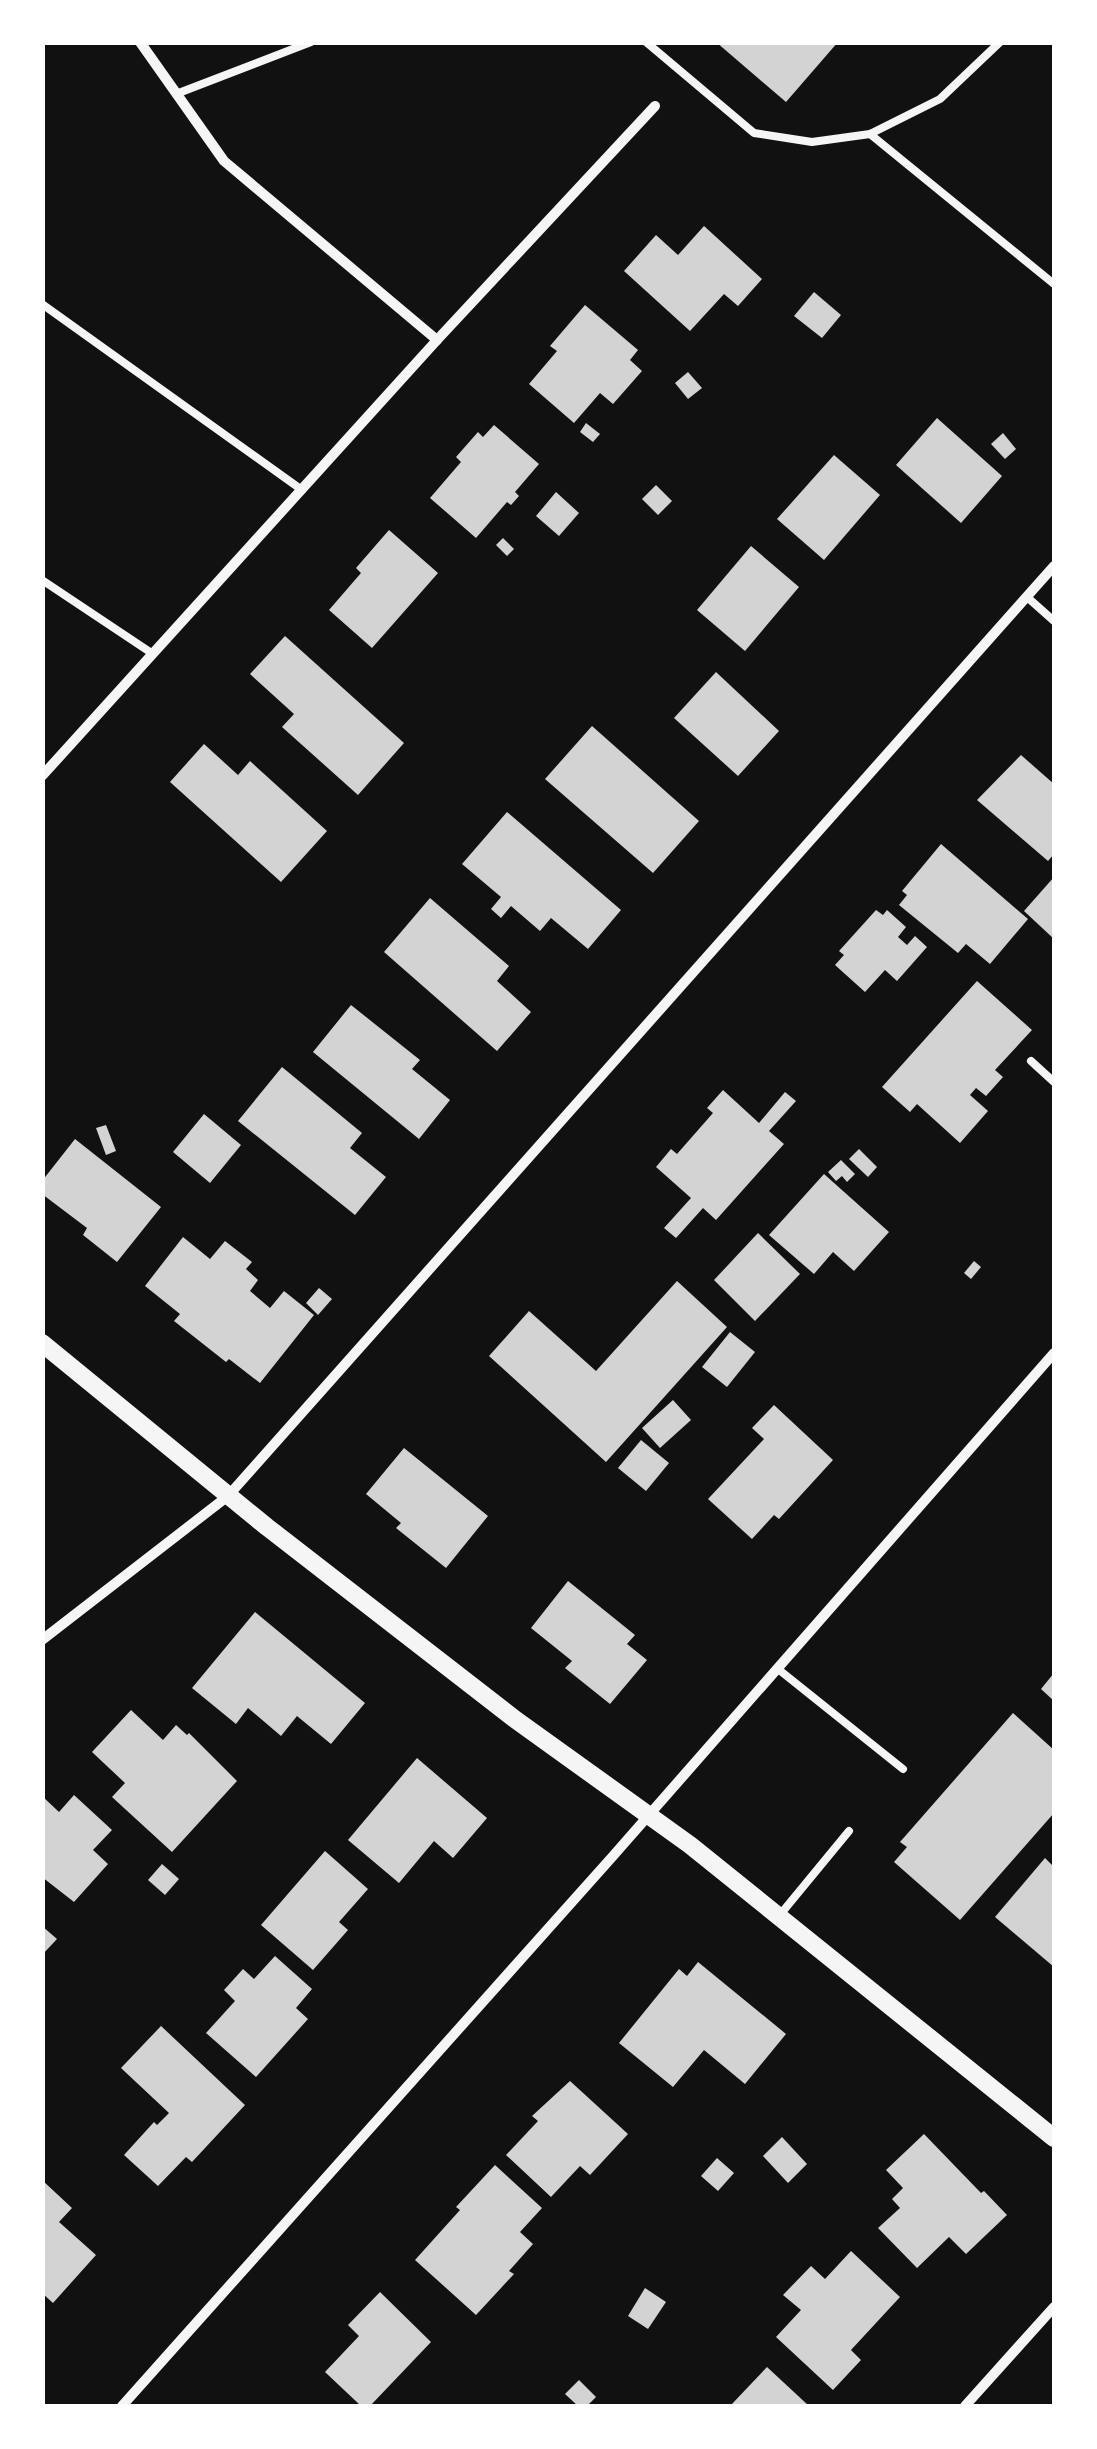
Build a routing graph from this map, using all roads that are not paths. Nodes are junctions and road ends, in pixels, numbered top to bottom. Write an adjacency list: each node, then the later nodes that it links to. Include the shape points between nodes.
1 (140, 42): 5 (street)
2 (311, 42): 5 (lane)
3 (646, 42): 7 (lane, via 754,133 812,142)
4 (1000, 42): 7 (lane, via 940,98)
5 (176, 94): 10 (street, via 224,160)
6 (656, 106): 10 (street)
7 (870, 134): 8 (lane)
8 (1054, 284)
9 (42, 304): 11 (lane)
10 (437, 340): 11 (street)
11 (302, 490): 16 (street)
12 (1054, 566): 14 (street)
13 (42, 580): 16 (lane)
14 (1027, 597): 15 (lane); 22 (street)
15 (1054, 621)
16 (153, 654): 17 (street)
17 (42, 776)
18 (1031, 1061): 19 (lane)
19 (1054, 1082)
20 (42, 1343): 22 (street)
21 (1054, 1353): 24 (street)
22 (228, 1496): 23 (street); 26 (street, via 516,1720)
23 (42, 1640)
24 (778, 1669): 25 (lane); 26 (street)
25 (903, 1769)
26 (650, 1815): 28 (street); 31 (street)
27 (850, 1831): 28 (lane)
28 (778, 1916): 29 (street)
29 (1054, 2138)
30 (1054, 2308): 32 (street)
31 (122, 2406)
32 (964, 2406)

